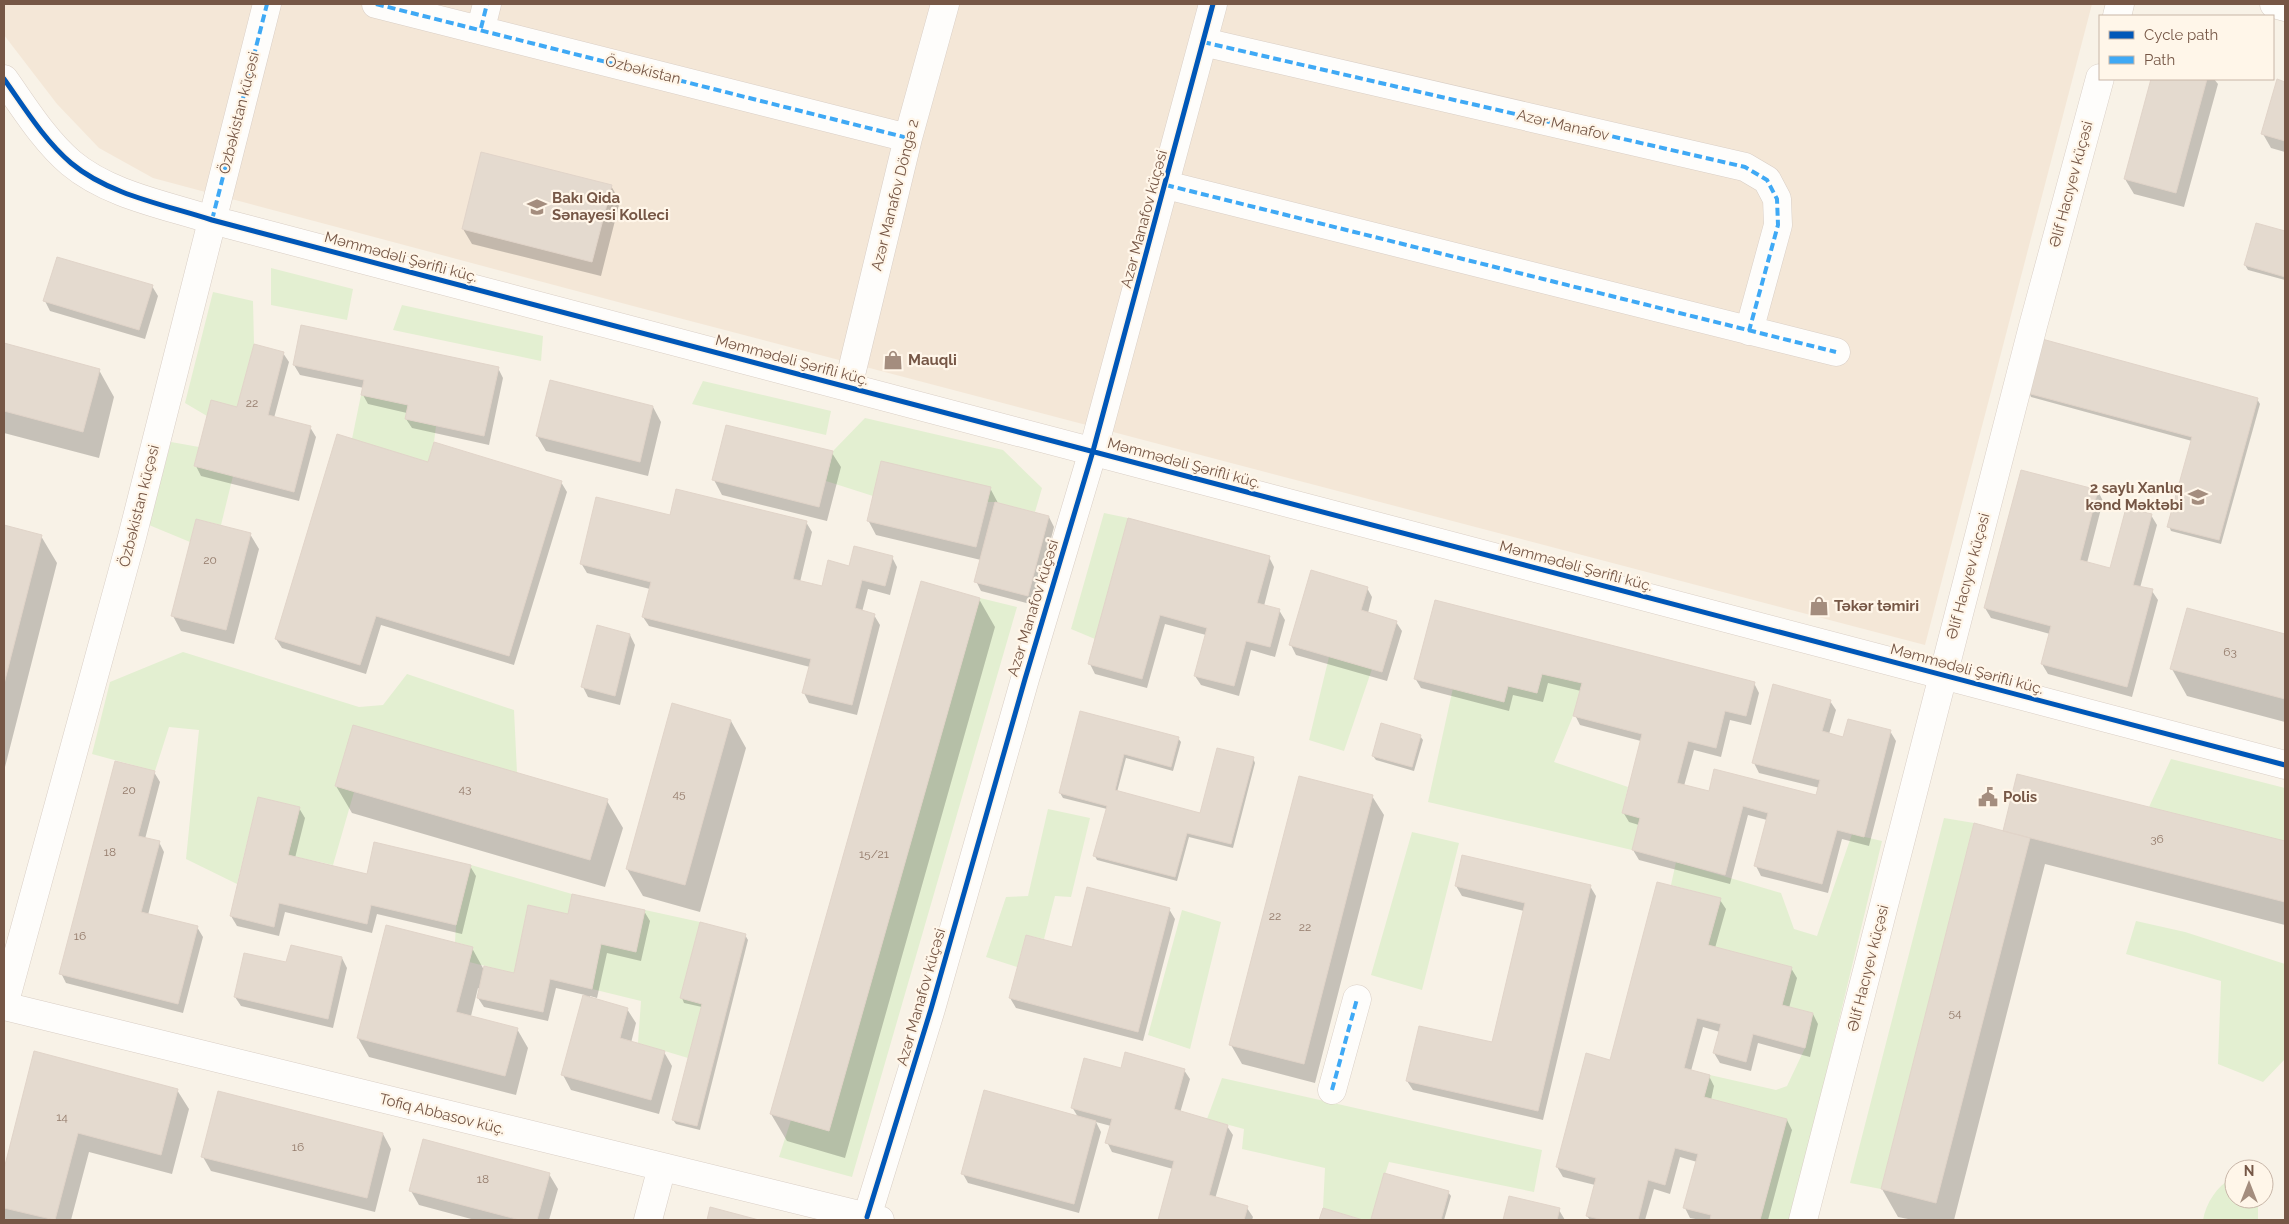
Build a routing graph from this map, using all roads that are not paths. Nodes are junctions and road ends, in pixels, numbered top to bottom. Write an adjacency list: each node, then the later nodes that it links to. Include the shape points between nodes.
1 (266, 4): 13 (street, Özbəkistan küçəsi)
2 (376, 4): 7 (street, Özbəkistan)
3 (944, 4): 11 (street, Azər Manafov Döngə 2)
4 (1214, 4): 8 (street, Azər Manafov küçəsi)
5 (2274, 4): 6 (street)
6 (2285, 7)
7 (484, 16): 11 (street, Özbəkistan)
8 (1203, 42): 12 (street, Azər Manafov küçəsi); 14 (street, Azər Manafov, via 1745,167 1767,180 1777,199 1778,225)
9 (4, 80): 13 (street, Məmmədəli Şərifli küç., via 71,163 102,183)
10 (2099, 80): 18 (street, Əlif Hacıyev küçəsi)
11 (908, 138): 16 (street, Azər Manafov Döngə 2)
12 (1166, 185): 14 (street); 17 (street, Azər Manafov küçəsi)
13 (212, 220): 16 (street, Məmmədəli Şərifli küç.); 21 (street, Özbəkistan küçəsi, via 132,537)
14 (1749, 331): 15 (street)
15 (1836, 352)
16 (848, 387): 17 (street, Məmmədəli Şərifli küç.)
17 (1093, 452): 18 (street, Məmmədəli Şərifli küç.); 24 (street, Azər Manafov küçəsi, via 1025,679)
18 (1943, 675): 19 (street, Məmmədəli Şərifli küç.); 26 (street, Əlif Hacıyev küçəsi)
19 (2285, 765)
20 (1357, 999): 22 (street)
21 (4, 1006): 23 (street, Tofiq Abbasov küç.)
22 (1332, 1090)
23 (662, 1168): 24 (street, Tofiq Abbasov küç.); 25 (street)
24 (874, 1219)
25 (648, 1220)
26 (1803, 1220)

